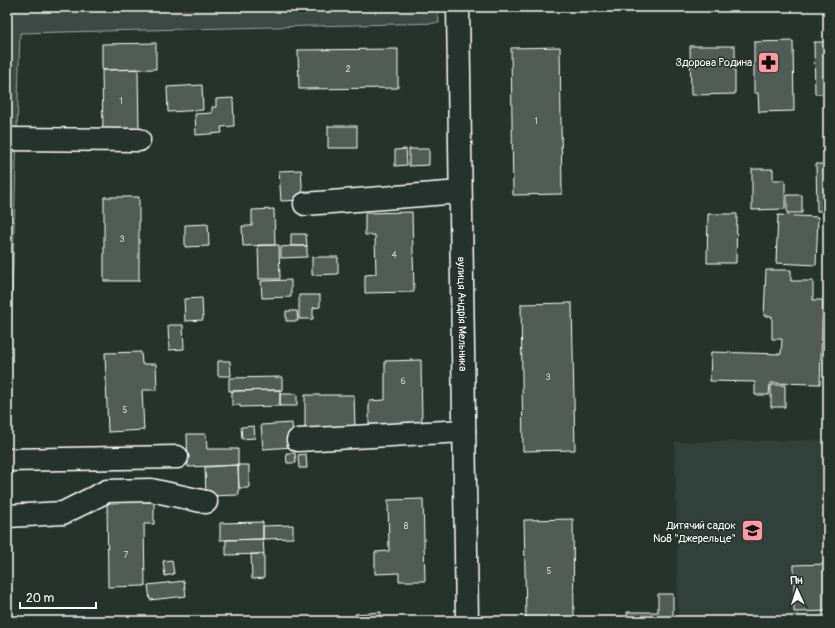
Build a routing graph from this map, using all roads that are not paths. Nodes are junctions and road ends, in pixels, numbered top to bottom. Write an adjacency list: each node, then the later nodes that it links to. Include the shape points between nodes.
1 (458, 7): 4 (street, вулиця Андрія Мельника)
2 (7, 139): 3 (street)
3 (139, 140)
4 (460, 192): 5 (street); 6 (street, вулиця Андрія Мельника)
5 (305, 204)
6 (464, 431): 7 (street); 12 (street, вулиця Андрія Мельника)
7 (298, 440)
8 (177, 457): 9 (street)
9 (7, 460)
10 (206, 502): 11 (street, via 150,490 107,491 63,513)
11 (7, 516)
12 (467, 621)

